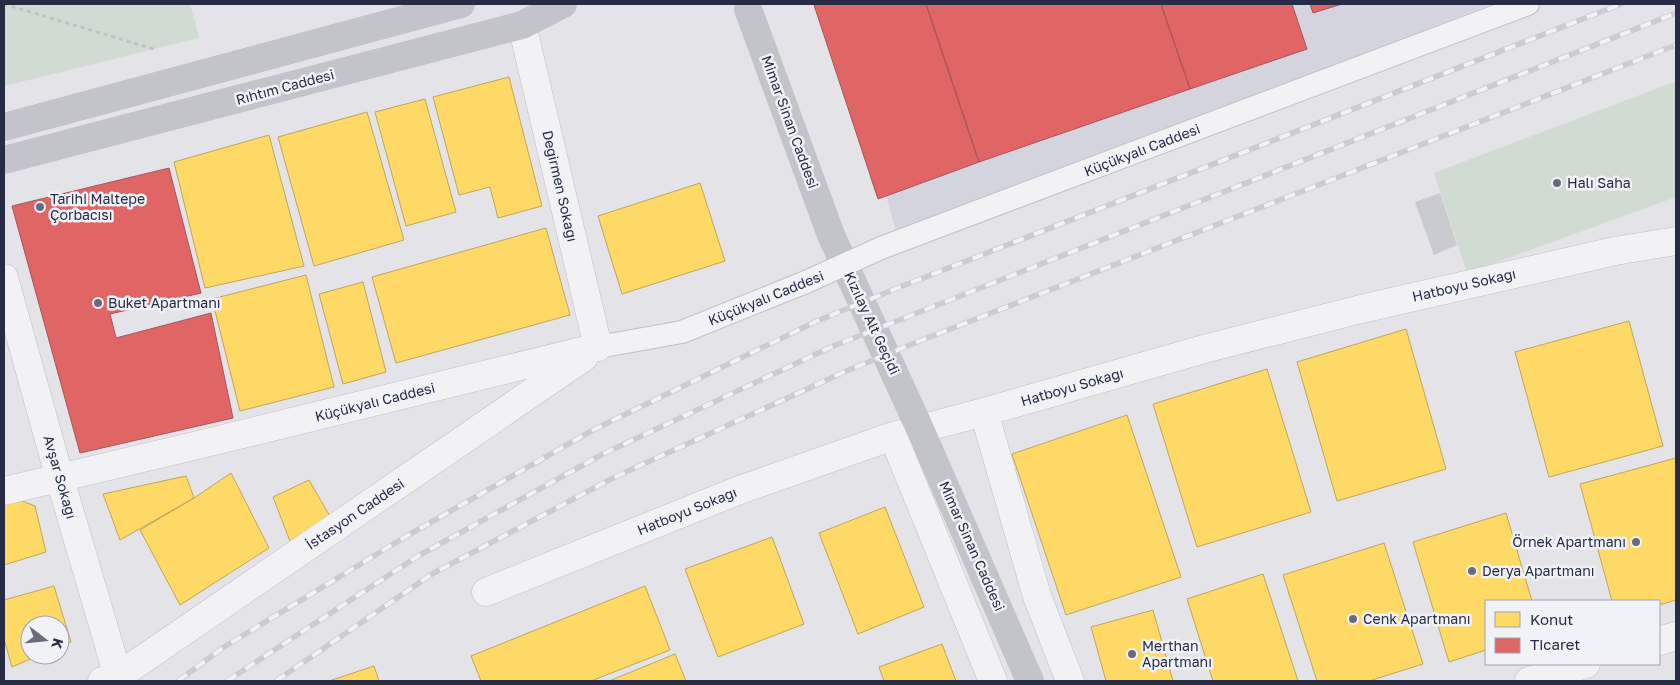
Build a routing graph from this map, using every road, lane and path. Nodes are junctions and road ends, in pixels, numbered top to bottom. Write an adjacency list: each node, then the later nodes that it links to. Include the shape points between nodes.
1 (4, 4): 7 (path)
2 (461, 4): 8 (street)
3 (563, 4): 6 (street, Rıhtım Caddesi)
4 (1528, 4): 13 (lane, Küçükyalı Caddesi, bridge, via 881,248 682,332)
5 (746, 5): 10 (street, Mimar Sinan Caddesi)
6 (522, 25): 9 (street, Rıhtım Caddesi); 13 (street, Değirmen Sokağı)
7 (163, 52)
8 (4, 127)
9 (4, 160)
10 (831, 235): 15 (street, Kızılay Alt Geçidi)
11 (1676, 241): 14 (street, Hatboyu Sokağı, via 1615,251 1360,309 1204,349)
12 (4, 278): 17 (street, Avşar Sokağı)
13 (598, 347): 17 (street, Küçükyalı Caddesi); 23 (street, İstasyon Caddesi)
14 (984, 412): 15 (street, Hatboyu Sokağı); 26 (street, via 1037,596)
15 (917, 420): 16 (street, Hatboyu Sokağı); 25 (street, Mimar Sinan Caddesi)
16 (893, 436): 19 (street, Hatboyu Sokağı, via 737,491); 24 (street)
17 (60, 479): 18 (street, Küçükyalı Caddesi); 23 (street, Avşar Sokağı)
18 (4, 491)
19 (486, 592)
20 (1676, 636): 21 (street)
21 (1660, 641)
22 (1583, 665): 27 (street)
23 (110, 679)
24 (993, 681)
25 (1030, 681)
26 (1070, 681)
27 (1529, 681)

